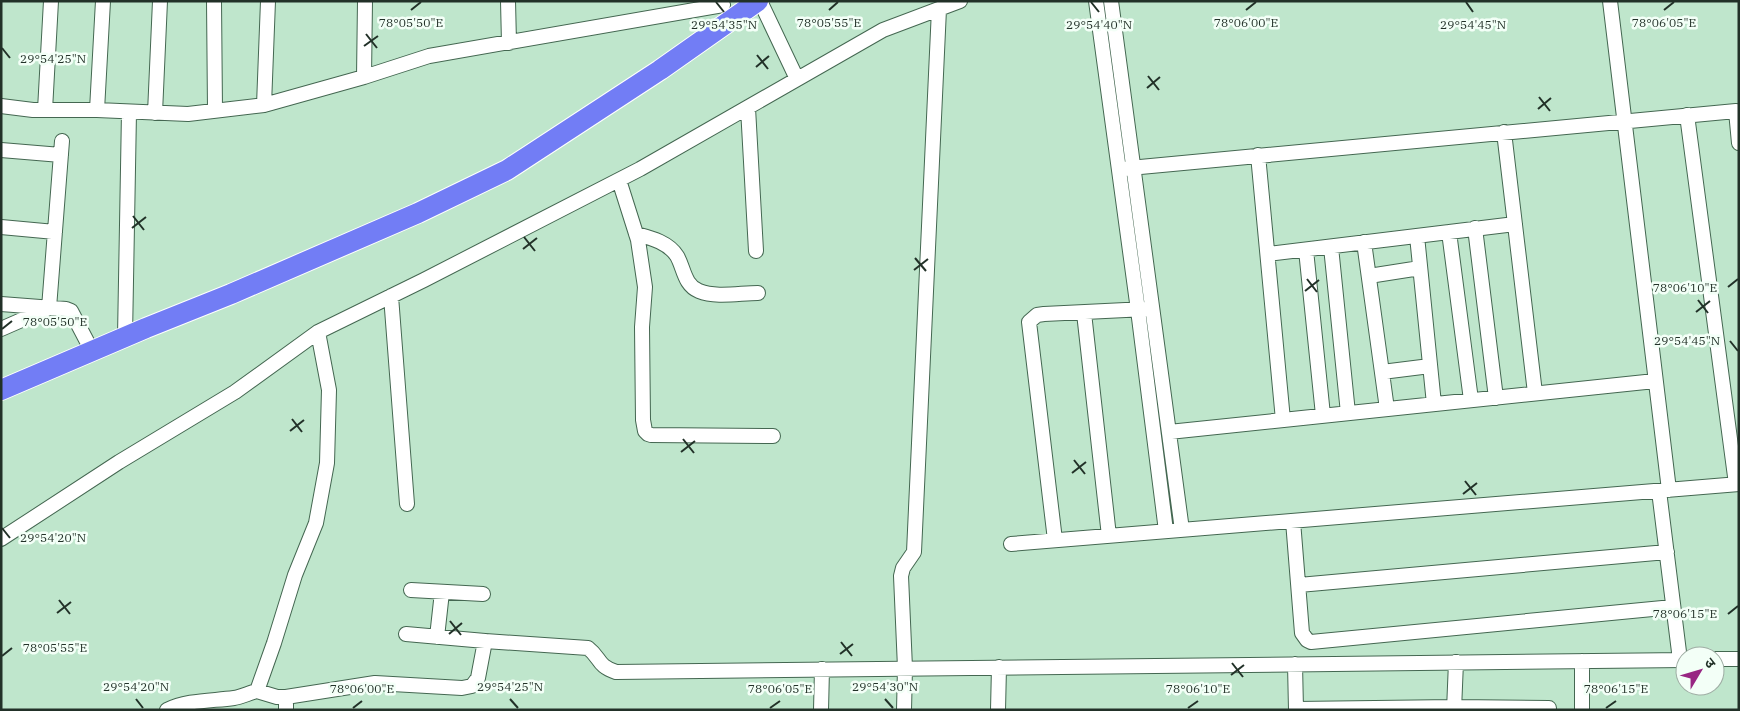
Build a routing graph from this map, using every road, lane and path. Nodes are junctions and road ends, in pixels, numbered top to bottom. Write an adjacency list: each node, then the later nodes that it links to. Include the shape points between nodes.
1 (50, 1): 21 (street)
2 (102, 1): 22 (street)
3 (160, 1): 25 (street)
4 (214, 1): 23 (street)
5 (268, 1): 18 (street)
6 (365, 1): 16 (street)
7 (508, 1): 15 (street)
8 (759, 1): 14 (highway); 17 (street)
9 (960, 1): 13 (street)
10 (1096, 1): 33 (street)
11 (1111, 1): 32 (street)
12 (1610, 1): 27 (street)
13 (940, 9): 17 (street, via 883,30); 101 (street, via 914,552 901,576)
14 (724, 10): 15 (street); 58 (highway, via 507,170 231,294)
15 (509, 43): 16 (street, via 429,56)
16 (364, 77): 18 (street)
17 (797, 79): 20 (street)
18 (264, 105): 23 (street)
19 (1, 106): 21 (street)
20 (748, 108): 34 (street); 45 (street)
21 (45, 110): 22 (street)
22 (97, 110): 24 (street)
23 (215, 110): 25 (street, via 188,114)
24 (129, 112): 25 (street); 58 (street)
25 (155, 113)
26 (1686, 115): 27 (street); 29 (street, via 1736,111); 74 (street)
27 (1624, 121): 28 (street); 62 (street)
28 (1504, 132): 31 (street); 35 (street)
29 (1739, 143)
30 (1, 150): 38 (street, via 61,148)
31 (1258, 155): 32 (street); 46 (street)
32 (1134, 167): 33 (street); 53 (street)
33 (1119, 169): 54 (street)
34 (619, 180): 40 (street); 50 (street)
35 (1515, 224): 37 (street); 64 (street)
36 (1, 227): 38 (street)
37 (1475, 228): 39 (street); 65 (street)
38 (54, 232): 52 (street)
39 (1449, 232): 41 (street); 66 (street)
40 (636, 234): 49 (street, via 670,248 678,257 684,276 698,291 711,294); 73 (street, via 645,287 642,327 645,431 651,435)
41 (1416, 236): 42 (street); 47 (street)
42 (1364, 242): 43 (street); 48 (street)
43 (1330, 246): 44 (street); 69 (street)
44 (1306, 250): 46 (street); 70 (street)
45 (756, 251)
46 (1268, 254): 71 (street)
47 (1420, 268): 48 (street); 60 (street)
48 (1369, 276): 61 (street)
49 (758, 293)
50 (391, 296): 57 (street); 76 (street)
51 (1, 304): 52 (street)
52 (48, 308): 56 (street); 59 (street, via 71,311)
53 (1152, 309): 54 (street); 72 (street)
54 (1138, 310): 55 (street); 79 (street)
55 (1084, 313): 80 (street); 82 (street, via 1037,315 1029,322)
56 (1, 329)
57 (318, 332): 81 (street, via 235,392); 103 (street, via 329,390 328,462 316,523)
58 (125, 337): 59 (highway)
59 (92, 351): 63 (highway)
60 (1430, 366): 61 (street); 67 (street)
61 (1382, 372): 68 (street)
62 (1656, 381): 64 (street); 75 (street)
63 (1, 390)
64 (1535, 393): 65 (street)
65 (1496, 398): 66 (street)
66 (1470, 400): 67 (street)
67 (1434, 404): 68 (street)
68 (1387, 409): 69 (street)
69 (1348, 413): 70 (street)
70 (1323, 415): 71 (street)
71 (1283, 420): 72 (street)
72 (1169, 432): 78 (street)
73 (774, 436)
74 (1737, 484): 75 (street)
75 (1664, 490): 77 (street); 84 (street)
76 (407, 504)
77 (1293, 521): 78 (street); 85 (street)
78 (1182, 530): 79 (street)
79 (1166, 531): 80 (street)
80 (1109, 536): 82 (street)
81 (1, 539)
82 (1055, 540): 83 (street)
83 (1012, 544)
84 (1667, 552): 85 (street); 89 (street)
85 (1299, 585): 89 (street, via 1302,633 1311,642)
86 (411, 590): 87 (street)
87 (442, 592): 88 (street); 91 (street)
88 (483, 594)
89 (1673, 607): 93 (street)
90 (406, 634): 91 (street)
91 (438, 637): 92 (street)
92 (485, 642): 102 (street, via 588,648 599,663 616,672); 104 (street, via 478,678 472,686 375,682)
93 (1680, 646)
94 (1725, 659): 95 (street)
95 (1739, 659)
96 (1675, 660): 97 (street)
97 (1582, 661): 98 (street); 113 (street)
98 (1456, 662): 99 (street); 107 (street)
99 (1295, 664): 100 (street); 112 (street)
100 (999, 667): 101 (street); 111 (street)
101 (906, 668): 102 (street); 110 (street)
102 (822, 669): 109 (street)
103 (256, 691): 104 (street, via 277,697); 105 (street)
104 (286, 704)
105 (205, 705): 108 (street)
106 (1549, 708): 107 (street)
107 (1454, 709): 112 (street)
108 (167, 710)
109 (821, 710)
110 (904, 710)
111 (998, 710)
112 (1296, 710)
113 (1582, 710)

